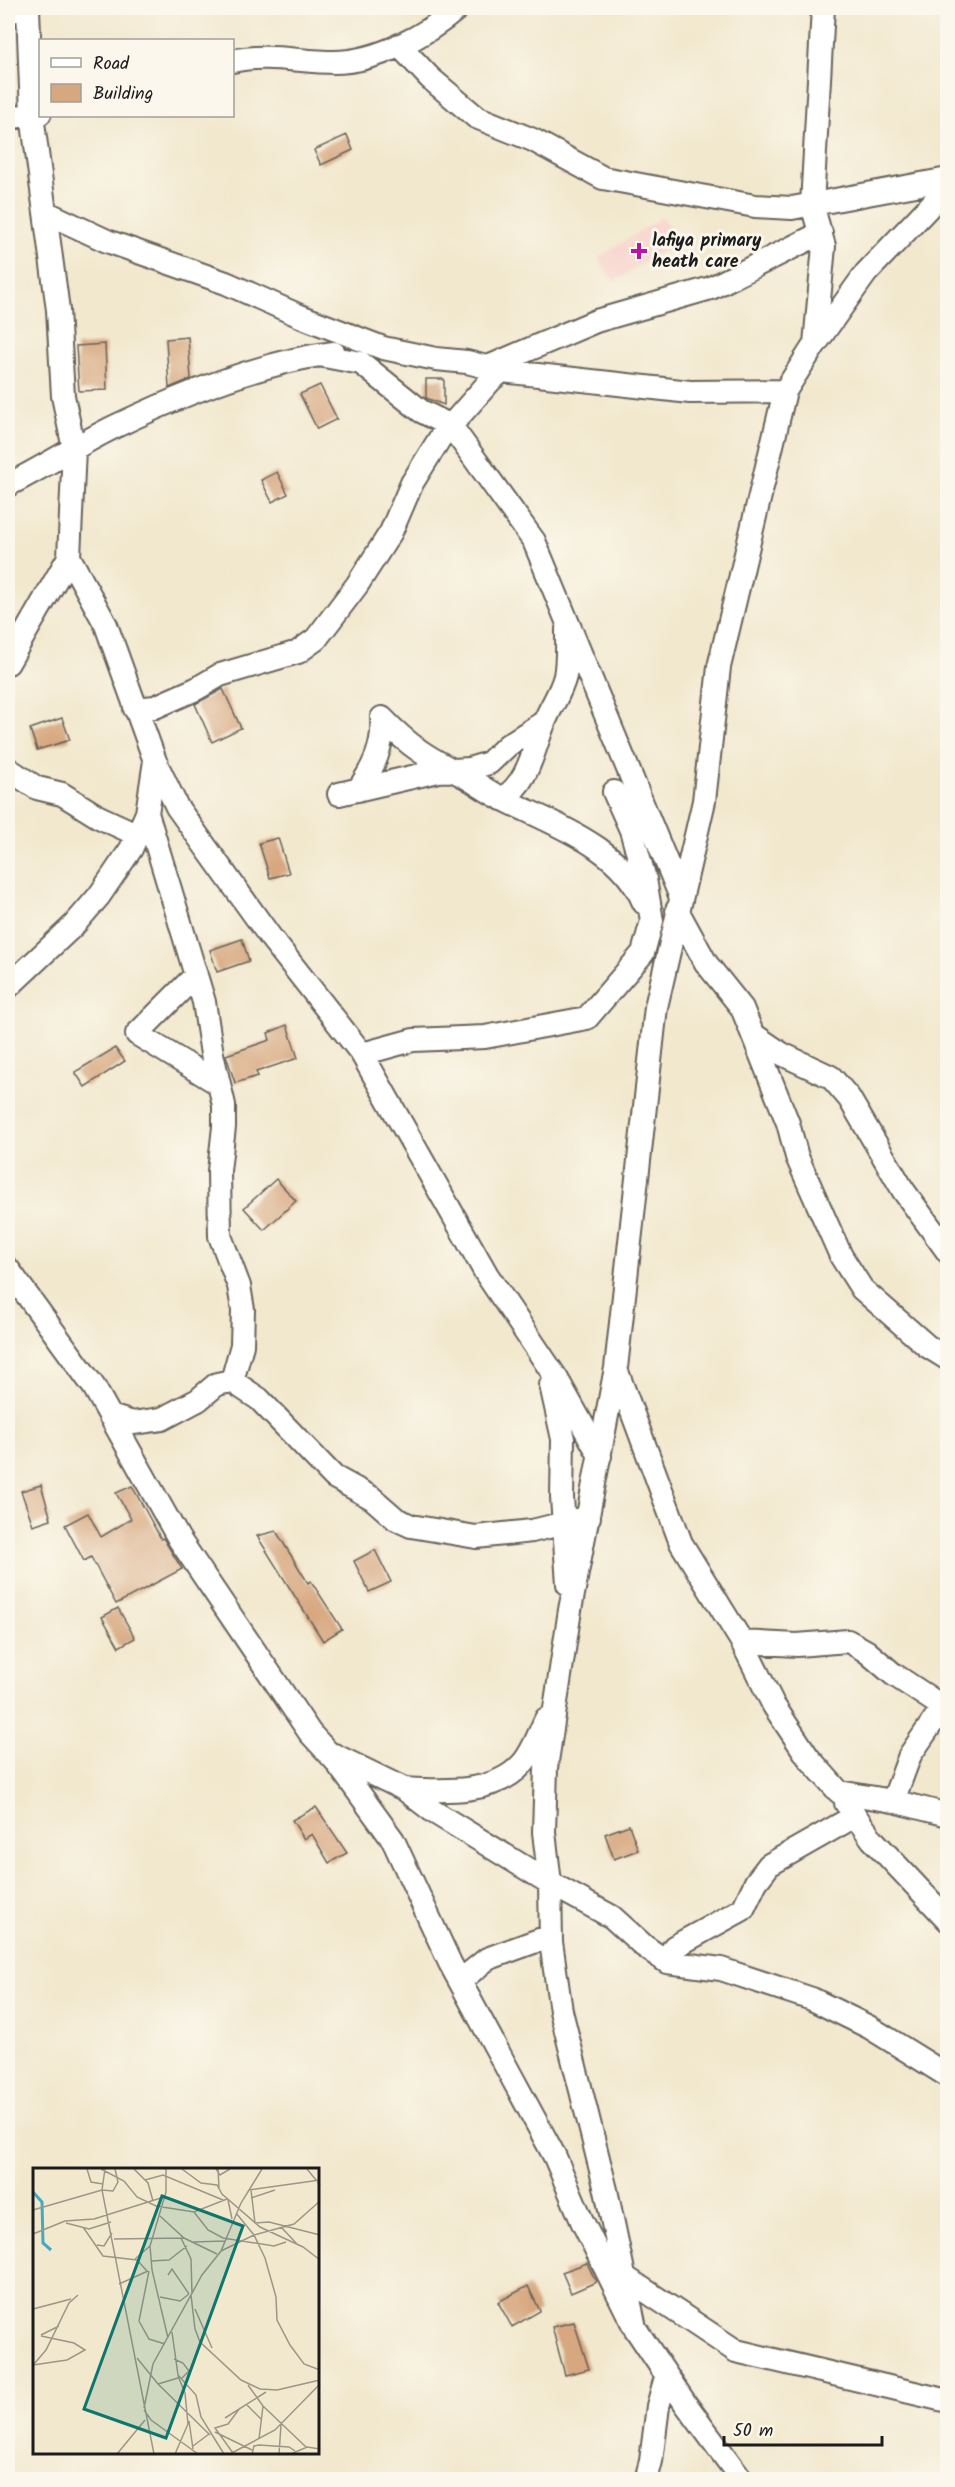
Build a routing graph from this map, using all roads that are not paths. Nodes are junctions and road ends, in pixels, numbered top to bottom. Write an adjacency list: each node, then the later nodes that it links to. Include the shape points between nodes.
1 (14, 8): 6 (street)
2 (28, 8): 10 (street)
3 (458, 8): 7 (street)
4 (810, 8): 9 (street)
5 (823, 8): 9 (street)
6 (8, 14)
7 (399, 45): 8 (street, via 363,58 335,62 276,58); 14 (street, via 476,117 534,140 603,178 755,206 792,208)
8 (234, 61)
9 (819, 77): 14 (street)
10 (36, 114): 11 (street); 15 (street)
11 (8, 118)
12 (948, 179): 14 (street)
13 (948, 187): 17 (street, via 866,273)
14 (812, 204): 16 (street)
15 (45, 212): 18 (street, via 107,241 225,283); 23 (street, via 58,310 63,396)
16 (820, 233): 17 (street, via 824,246); 20 (street, via 711,288 596,321)
17 (815, 344): 21 (street)
18 (383, 348): 19 (street); 20 (street)
19 (319, 355): 22 (street, via 361,363 421,411); 23 (street, via 218,385 116,426)
20 (495, 369): 21 (street, via 690,392); 22 (street)
21 (785, 391): 37 (street, via 719,667 704,801)
22 (451, 426): 26 (street, via 534,541); 28 (street, via 417,476 391,532 316,639 298,652 220,675 155,707)
23 (74, 450): 24 (street); 25 (street)
24 (8, 485)
25 (69, 557): 27 (street); 28 (street, via 106,625)
26 (568, 622): 29 (street, via 565,675); 37 (street)
27 (8, 663)
28 (135, 709): 30 (street)
29 (544, 722): 32 (street, via 508,745 489,763); 34 (street, via 531,763 511,794)
30 (155, 761): 35 (street); 42 (street, via 177,807 217,865)
31 (8, 769): 36 (street, via 37,788 62,794)
32 (452, 770): 32 (street, via 406,743 382,718 382,744 377,758 348,792); 34 (street)
33 (614, 792): 38 (street, via 645,879)
34 (502, 799): 38 (street, via 570,831 603,852 640,892)
35 (147, 813): 36 (street); 39 (street)
36 (136, 834): 40 (street, via 131,849 99,896)
37 (679, 902): 41 (street, via 706,963 742,1008); 48 (street, via 656,1007)
38 (652, 921): 42 (street, via 643,953 587,1018 485,1037 413,1040)
39 (196, 975): 43 (street); 43 (street, via 137,1034)
40 (8, 987)
41 (754, 1035): 44 (street, via 782,1054 831,1077 849,1098 903,1190); 47 (street, via 788,1123 797,1158 841,1256 862,1289 927,1346)
42 (362, 1054): 46 (street, via 488,1275)
43 (219, 1084): 49 (street, via 224,1127 219,1170 220,1236 239,1286 243,1310 242,1345)
44 (948, 1252)
45 (8, 1269): 50 (street, via 94,1387)
46 (539, 1353): 51 (street); 53 (street, via 555,1393 562,1438)
47 (948, 1359)
48 (616, 1368): 51 (street); 55 (street, via 681,1543)
49 (232, 1381): 50 (street, via 217,1384 198,1400 162,1419 133,1423); 53 (street, via 259,1399 334,1477 411,1526 476,1537)
50 (110, 1416): 57 (street, via 179,1539 310,1733)
51 (600, 1456): 52 (street)
52 (589, 1517): 53 (street); 54 (street)
53 (563, 1524): 54 (street)
54 (570, 1610): 56 (street)
55 (742, 1642): 59 (street, via 774,1706 808,1757); 60 (street, via 796,1645 848,1641 943,1707 910,1755)
56 (554, 1701): 58 (street, via 523,1764 508,1776 479,1786 440,1791); 63 (street, via 544,1832)
57 (328, 1753): 58 (street); 67 (street, via 393,1840)
58 (404, 1789): 63 (street, via 434,1812)
59 (839, 1792): 60 (street); 62 (street)
60 (893, 1801): 61 (street)
61 (948, 1815)
62 (855, 1816): 64 (street); 66 (street, via 770,1864 743,1909 674,1947)
63 (550, 1883): 65 (street); 66 (street, via 612,1917)
64 (948, 1920)
65 (550, 1936): 67 (street, via 487,1959); 69 (street, via 561,2011 606,2190)
66 (667, 1962): 68 (street, via 721,1969 812,1999 869,2027)
67 (460, 1981): 70 (street, via 555,2157 582,2222)
68 (948, 2076)
69 (622, 2275): 70 (street); 72 (street, via 736,2351)
70 (635, 2328): 71 (street)
71 (666, 2377): 73 (street); 74 (street)
72 (948, 2401)
73 (646, 2480)
74 (742, 2480)

